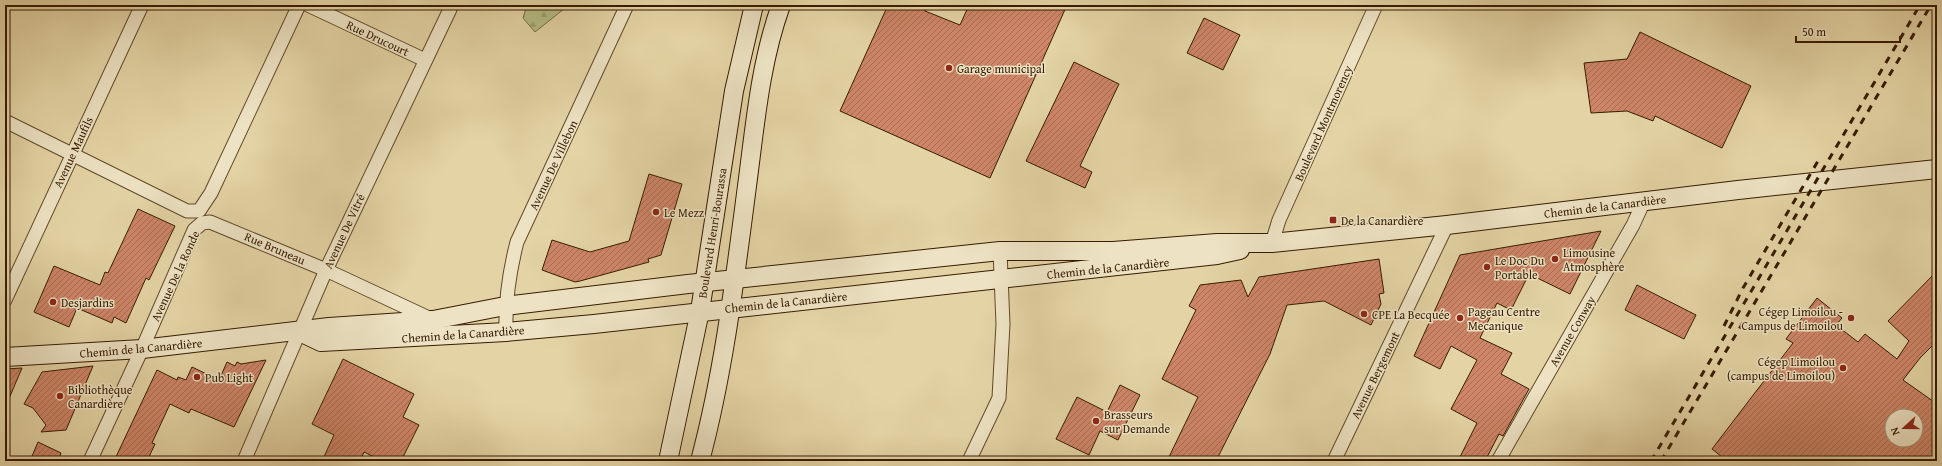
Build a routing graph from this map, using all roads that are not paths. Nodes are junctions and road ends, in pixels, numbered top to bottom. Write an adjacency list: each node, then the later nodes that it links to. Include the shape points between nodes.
1 (142, 5): 11 (street, Avenue Maufils)
2 (299, 5): 11 (street, via 211,193 199,210 187,211)
3 (308, 5): 9 (street, Rue Drucourt)
4 (452, 5): 9 (street, Avenue De Vitré)
5 (627, 5): 23 (street, Avenue De Villebon, via 517,242)
6 (754, 5): 21 (main road, Boulevard Henri-Bourassa, via 734,91)
7 (780, 5): 19 (main road, via 762,76)
8 (1376, 5): 16 (street, Boulevard Montmorency, via 1279,220)
9 (425, 60): 18 (street, Avenue De Vitré)
10 (5, 121): 11 (street)
11 (72, 154): 22 (street, Avenue Maufils)
12 (1937, 169): 13 (main road, Chemin de la Canardière)
13 (1644, 201): 15 (main road, Chemin de la Canardière); 37 (street, Avenue Conway, via 1633,225)
14 (202, 223): 18 (street, Rue Bruneau, via 210,222); 29 (street, Avenue De la Ronde, via 194,230)
15 (1447, 225): 16 (main road, Chemin de la Canardière); 36 (street, Avenue Bergemont)
16 (1272, 243): 17 (main road, Chemin de la Canardière, via 1217,242 1113,251); 20 (main road, Chemin de la Canardière, via 1217,255)
17 (1000, 251): 19 (main road, Chemin de la Canardière); 20 (street)
18 (326, 270): 26 (street, Rue Bruneau); 27 (street, Avenue De Vitré)
19 (735, 279): 21 (main road, Chemin de la Canardière); 24 (main road)
20 (1002, 280): 24 (main road, Chemin de la Canardière); 35 (street, via 1003,324 999,398)
21 (704, 282): 23 (main road, Chemin de la Canardière); 25 (main road, Boulevard Henri-Bourassa)
22 (5, 300)
23 (505, 306): 26 (main road, Chemin de la Canardière); 28 (street, Avenue De Villebon)
24 (729, 308): 25 (main road, Chemin de la Canardière); 34 (main road, via 718,379)
25 (700, 311): 28 (main road, Chemin de la Canardière); 33 (main road, Boulevard Henri-Bourassa)
26 (433, 320): 27 (main road, Chemin de la Canardière, via 329,327)
27 (300, 332): 28 (main road, Chemin de la Canardière, via 321,342); 29 (main road, Chemin de la Canardière); 32 (street, Avenue De Vitré)
28 (506, 332)
29 (142, 350): 30 (main road, Chemin de la Canardière); 31 (street, Avenue De la Ronde)
30 (5, 357)
31 (90, 461)
32 (244, 461)
33 (668, 461)
34 (700, 461)
35 (969, 461)
36 (1334, 461)
37 (1498, 461)

